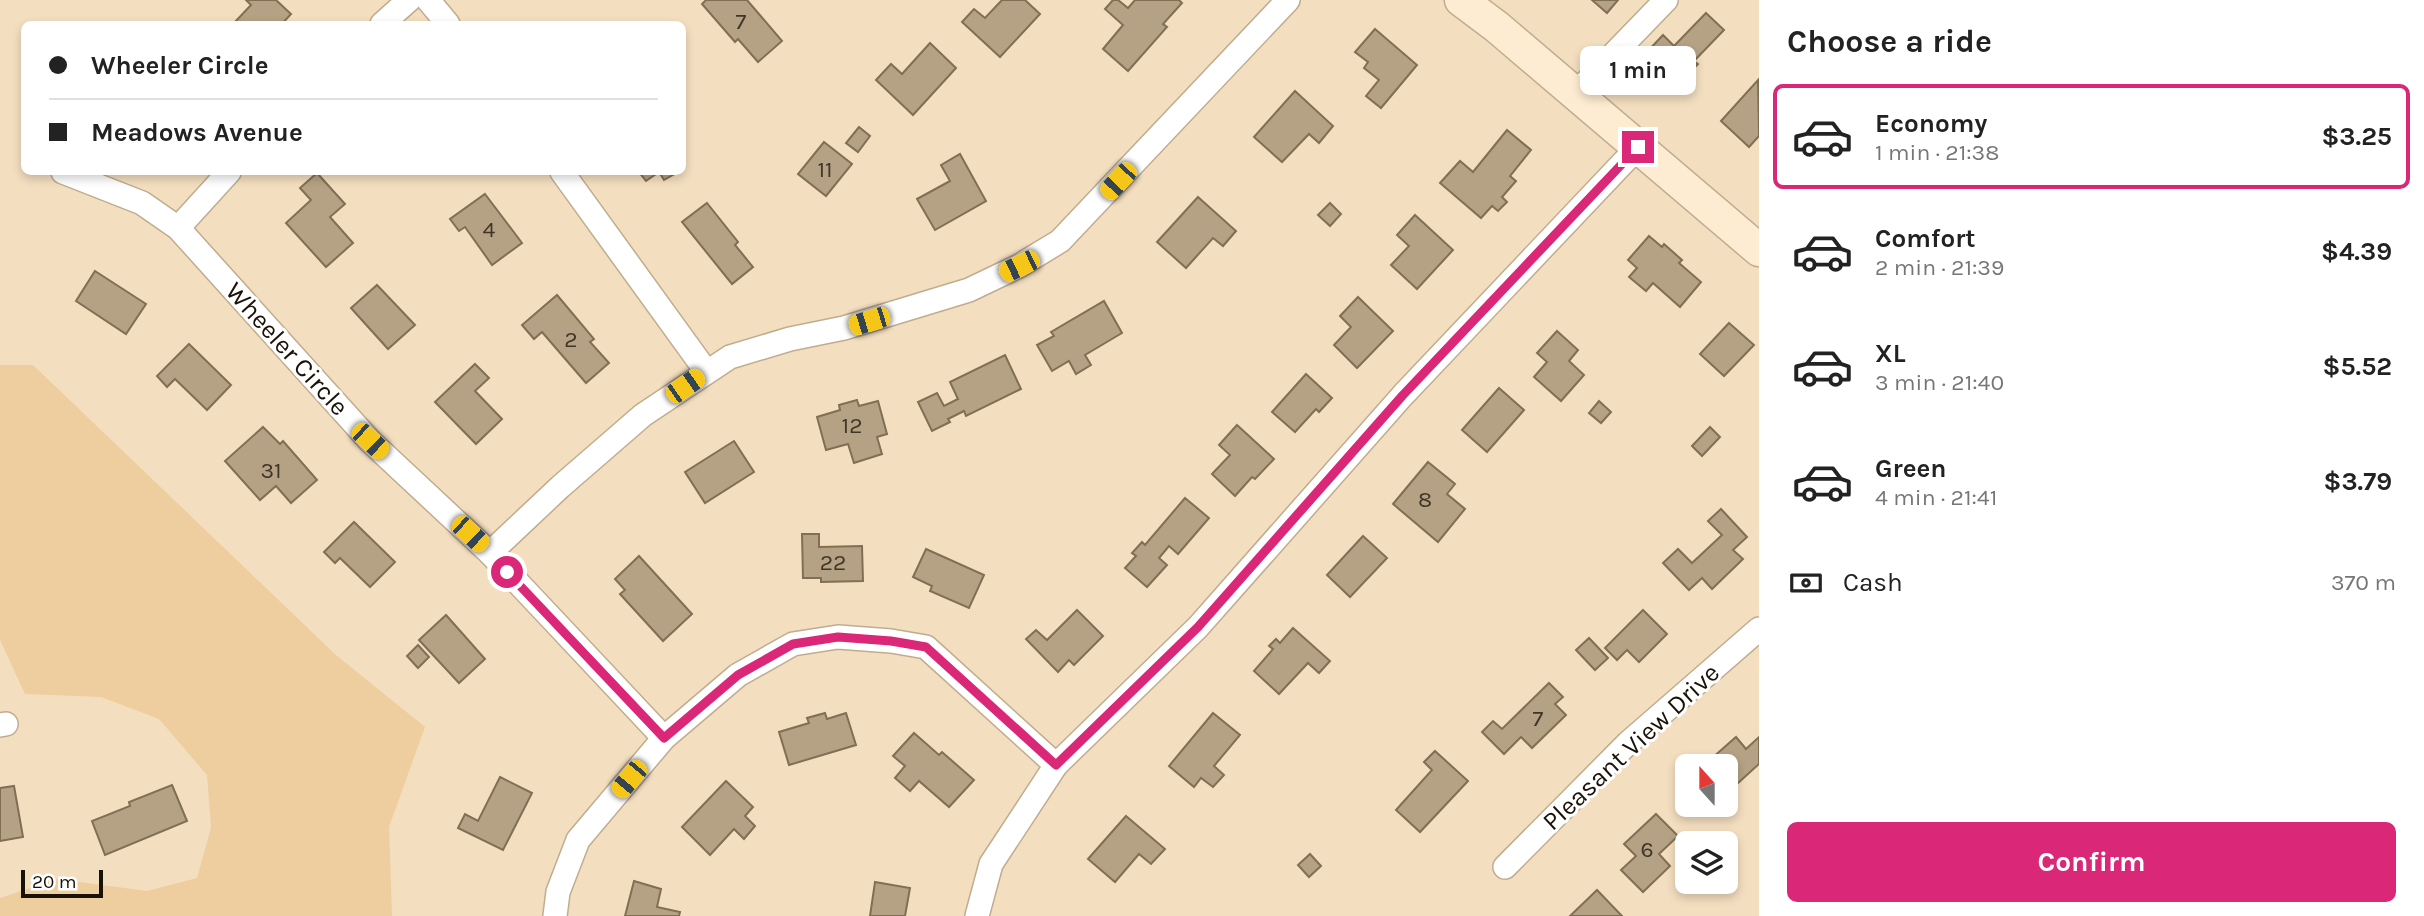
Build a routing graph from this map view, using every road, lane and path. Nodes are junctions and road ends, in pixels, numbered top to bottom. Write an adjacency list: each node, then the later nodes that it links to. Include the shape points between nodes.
1 (409, 0): 6 (street)
2 (428, 0): 7 (street)
3 (1288, 0): 15 (street, via 1060,241 969,290 730,357)
4 (1461, 0): 8 (main road)
5 (1666, 0): 8 (street)
6 (385, 21)
7 (446, 21)
8 (1575, 94): 9 (main road)
9 (1638, 147): 14 (main road); 19 (street, via 1403,395 1198,627)
10 (71, 175): 13 (street, Wheeler Circle, via 142,203)
11 (226, 175): 13 (street)
12 (564, 175): 15 (street)
13 (178, 229): 16 (street, Wheeler Circle, via 370,441)
14 (1759, 250)
15 (706, 371): 16 (street, via 643,415)
16 (490, 553): 18 (street, Wheeler Circle)
17 (1759, 629): 20 (street, Pleasant View Drive, via 1628,743)
18 (664, 738): 19 (street, via 738,675 793,644 838,637 926,647); 21 (street, via 578,840 558,892)
19 (1056, 765): 22 (street, via 991,864)
20 (1505, 867)
21 (555, 916)
22 (977, 916)

